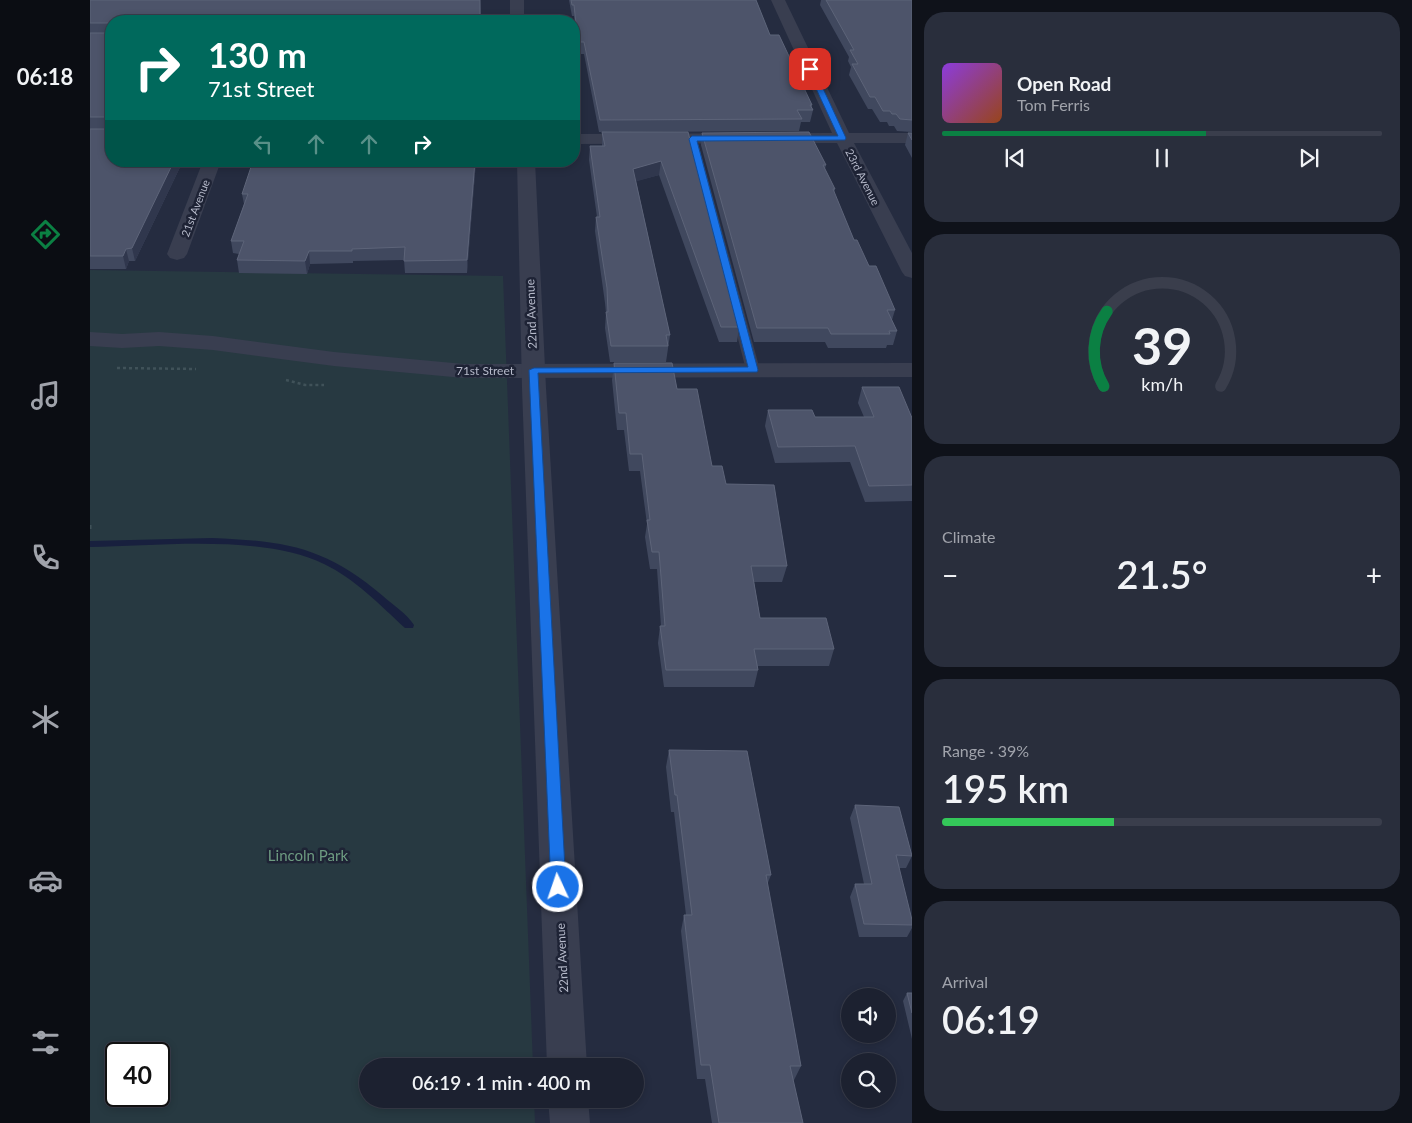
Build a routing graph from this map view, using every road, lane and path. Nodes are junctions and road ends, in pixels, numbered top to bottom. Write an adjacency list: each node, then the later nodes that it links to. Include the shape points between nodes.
1 (517, 0): 3 (street)
2 (778, 0): 4 (street, 23rd Avenue)
3 (517, 15)
4 (843, 138): 5 (street); 7 (street); 11 (street, 23rd Avenue)
5 (912, 138)
6 (580, 139): 7 (street)
7 (692, 139): 14 (lane)
8 (210, 167): 10 (street, 21st Avenue)
9 (526, 167): 13 (street, 22nd Avenue)
10 (177, 254)
11 (912, 272)
12 (90, 339): 13 (street, 71st Street, via 214,343 334,359 464,371)
13 (534, 370): 14 (street, 71st Street); 16 (street, 22nd Avenue)
14 (753, 370): 15 (street, 71st Street)
15 (912, 370)
16 (567, 1058)
17 (569, 1108): 18 (street)
18 (570, 1123)

